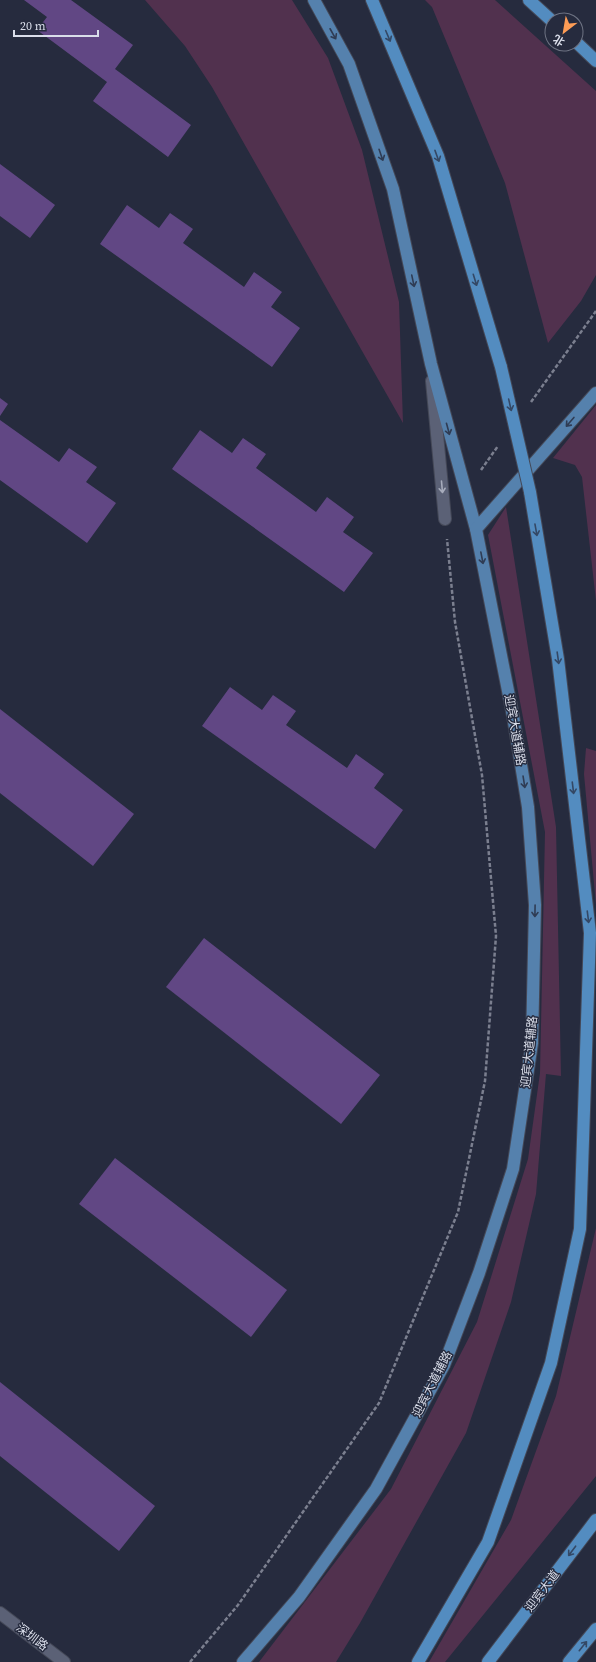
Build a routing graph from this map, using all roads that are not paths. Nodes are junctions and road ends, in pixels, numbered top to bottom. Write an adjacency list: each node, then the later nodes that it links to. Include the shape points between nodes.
1 (314, 0): 7 (main road, 迎宾大道辅路, one-way to 7, via 349,64 393,189)
2 (372, 0): 16 (highway, one-way to 16, bridge, via 438,156 501,367 530,492 558,659 590,933 580,1228 551,1363 488,1542)
3 (529, 0): 4 (highway)
4 (544, 14)
5 (584, 50): 6 (highway)
6 (596, 61)
7 (431, 364): 9 (street, one-way to 9); 10 (main road, 迎宾大道辅路, one-way to 10)
8 (596, 393): 10 (main road, one-way to 10)
9 (445, 519)
10 (476, 529): 15 (main road, 迎宾大道辅路, one-way to 15, via 528,807 535,905 532,1043 513,1169 479,1273 441,1372 376,1488 299,1597)
11 (596, 1520): 17 (highway, 迎宾大道, one-way to 17)
12 (0, 1613): 14 (street, 深圳路)
13 (596, 1629): 18 (highway, one-way to 13)
14 (64, 1662)
15 (243, 1662)
16 (418, 1662)
17 (488, 1662)
18 (569, 1662)

